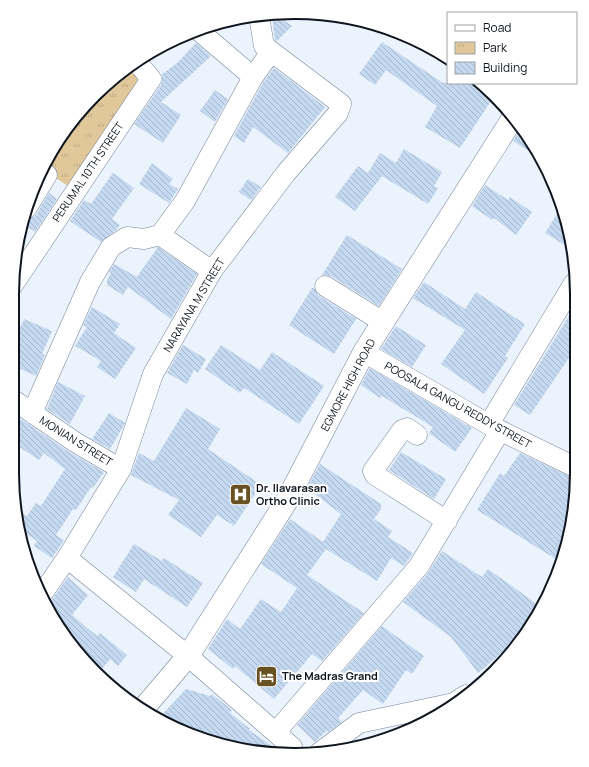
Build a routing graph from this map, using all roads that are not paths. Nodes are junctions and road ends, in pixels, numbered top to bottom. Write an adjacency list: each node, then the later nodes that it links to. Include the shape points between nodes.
1 (260, 21): 3 (street, NARAYANA M STREET, via 264,46)
2 (204, 35): 5 (street)
3 (271, 52): 5 (street); 10 (street, NARAYANA M STREET, via 341,104 338,113 286,173)
4 (140, 66): 8 (street, PERUMAL 10TH STREET, via 151,78)
5 (253, 77): 9 (street, via 185,201)
6 (510, 123): 14 (main road, EGMORE HIGH ROAD)
7 (46, 175): 8 (street)
8 (75, 193): 11 (street, PERUMAL 10TH STREET)
9 (160, 236): 10 (street); 17 (street, via 144,239 127,237 111,247 90,282)
10 (212, 271): 21 (street, NARAYANA M STREET, via 153,374)
11 (20, 274)
12 (325, 286): 14 (street)
13 (570, 291): 18 (street)
14 (383, 322): 15 (main road, EGMORE HIGH ROAD)
15 (364, 352): 18 (street, POOSALA GANGU REDDY STREET); 25 (main road, EGMORE HIGH ROAD, via 286,502)
16 (19, 404): 17 (street, MONIAN STREET)
17 (32, 413): 21 (street, MONIAN STREET)
18 (495, 428): 20 (street, POOSALA GANGU REDDY STREET); 22 (street)
19 (416, 435): 22 (street, via 407,428 402,430 373,471 375,475)
20 (570, 465)
21 (120, 469): 23 (street, NARAYANA M STREET)
22 (447, 521): 28 (street, via 419,566)
23 (67, 558): 24 (street, NARAYANA M STREET); 25 (street)
24 (45, 590)
25 (188, 656): 26 (main road, EGMORE HIGH ROAD); 28 (street)
26 (146, 705)
27 (442, 706): 29 (street, via 359,723)
28 (276, 732): 30 (street)
29 (328, 746)
30 (292, 748)

